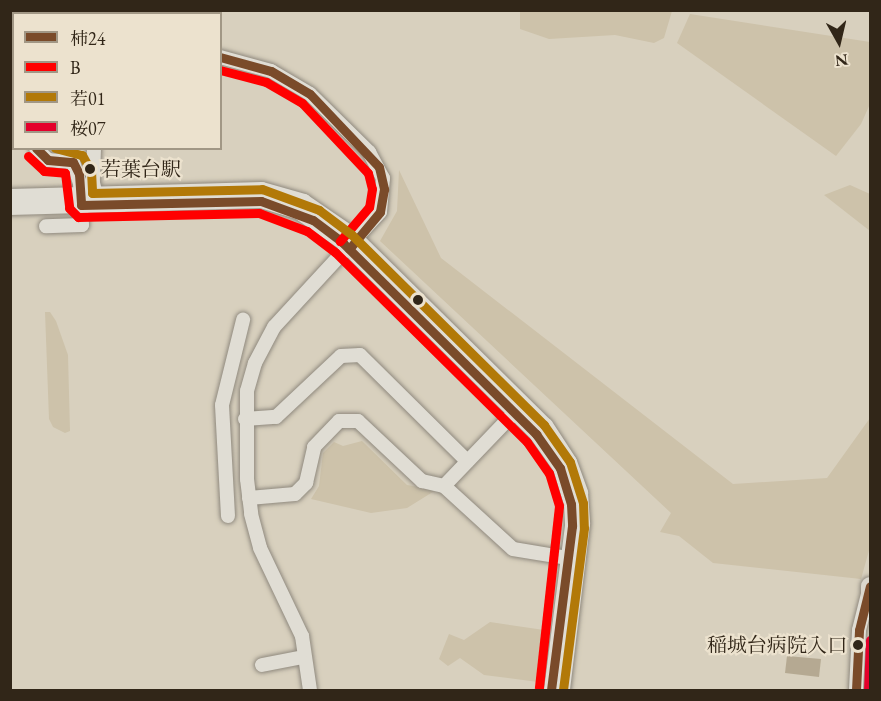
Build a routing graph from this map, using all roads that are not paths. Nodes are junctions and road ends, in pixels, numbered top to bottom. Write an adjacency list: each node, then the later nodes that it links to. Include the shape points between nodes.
1 (222, 57): 12 (street, via 253,58 310,94 379,167 384,200 380,212)
2 (222, 66): 12 (street, via 246,71 288,90 320,113 362,158 374,180 375,199)
3 (38, 150): 6 (street, via 48,160)
4 (92, 150): 6 (street)
5 (94, 150): 9 (street, via 93,183)
6 (73, 162): 8 (street, via 79,174)
7 (10, 196): 8 (street)
8 (81, 199): 9 (street); 10 (street); 10 (street, via 82,225 52,226)
9 (97, 199): 12 (street, via 262,189 304,201)
10 (57, 206): 11 (street)
11 (10, 208)
12 (350, 241): 14 (street); 15 (street, via 265,340 250,377); 22 (street, via 263,328 238,393 243,515 253,551 291,630); 27 (street, via 546,425 570,462 581,494 583,524)
13 (243, 320): 19 (street, via 222,405)
14 (515, 412): 16 (street); 20 (street, via 552,453 567,486 572,526)
15 (245, 418): 16 (street, via 276,417 341,356 360,355); 18 (street)
16 (467, 461): 17 (street)
17 (444, 486): 18 (street, via 422,481 363,424 346,420 339,421 314,447 308,477 301,489 286,497); 20 (street, via 513,549)
18 (249, 498): 25 (street, via 260,548 302,636)
19 (228, 516)
20 (567, 558): 26 (street)
21 (870, 591): 28 (street, via 859,630)
22 (299, 662): 23 (street); 24 (street)
23 (263, 668)
24 (301, 690)
25 (310, 690)
26 (551, 690)
27 (564, 690)
28 (856, 690)

